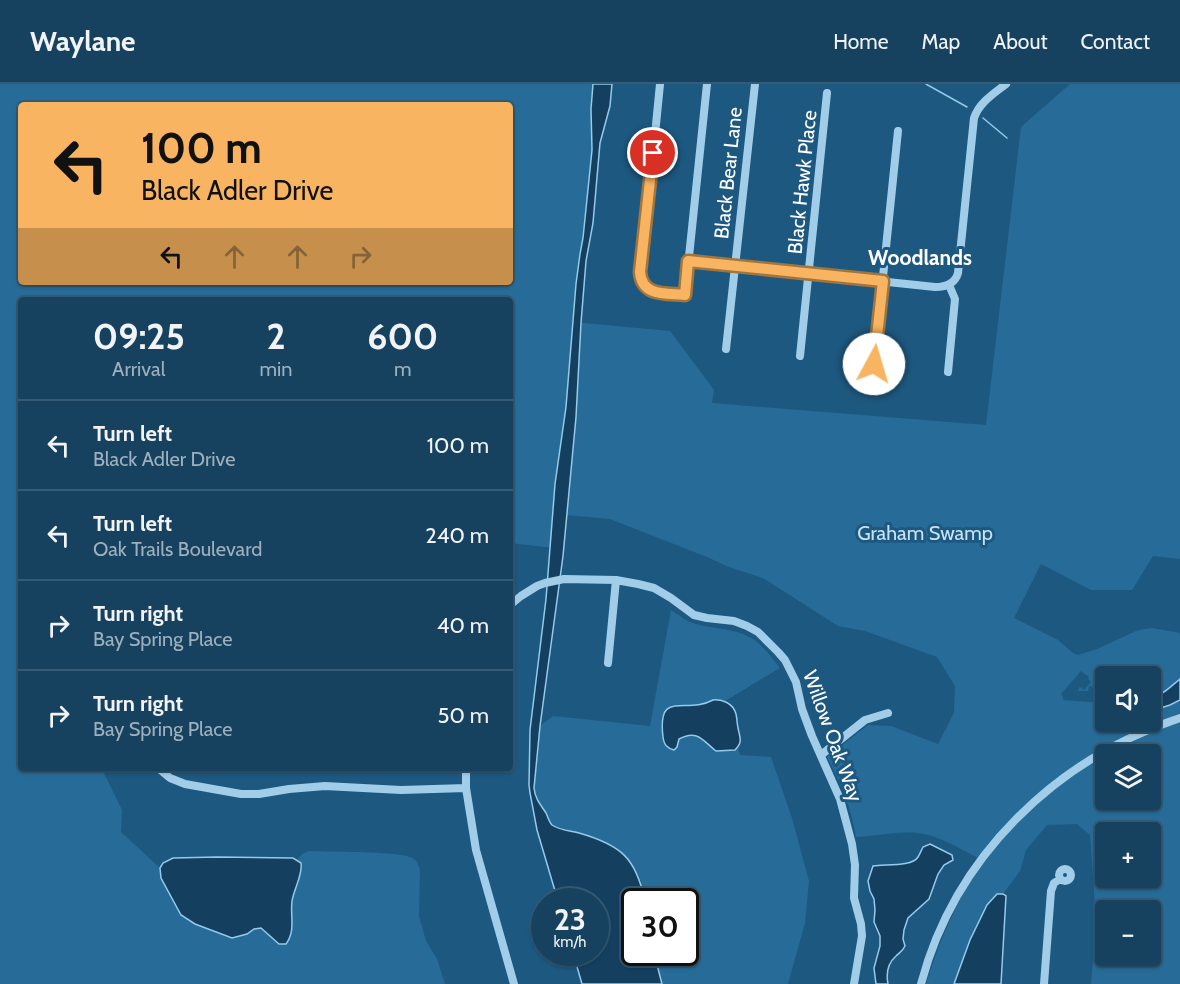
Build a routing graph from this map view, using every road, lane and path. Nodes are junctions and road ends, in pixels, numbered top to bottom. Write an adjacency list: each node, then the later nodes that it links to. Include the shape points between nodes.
1 (660, 84): 7 (street, via 643,284 660,293 685,295)
2 (707, 84): 7 (street)
3 (755, 84): 8 (street, Black Bear Lane)
4 (1006, 84): 11 (street, via 975,115 958,273)
5 (827, 93): 9 (street, Black Hawk Place)
6 (898, 131): 10 (street)
7 (688, 261): 8 (street)
8 (735, 266): 9 (street); 12 (street, Black Bear Lane)
9 (809, 273): 10 (street); 13 (street, Black Hawk Place)
10 (883, 281): 11 (street); 14 (street)
11 (949, 285): 15 (street, via 955,302)
12 (726, 349)
13 (800, 356)
14 (874, 364)
15 (948, 372)
16 (616, 580): 17 (street, Willow Oak Way, via 564,579 545,583); 18 (street); 21 (street, Willow Oak Way, via 654,588 694,615 734,621 758,632 792,671)
17 (513, 603)
18 (608, 663)
19 (888, 713): 21 (street, via 865,720)
20 (1180, 718): 28 (street, via 1139,734 1083,764 1009,826 979,862 954,902)
21 (821, 755): 27 (street, Willow Oak Way, via 840,799 854,855 854,898 862,936)
22 (162, 771): 24 (street, via 185,784 241,794 325,786)
23 (466, 771): 24 (street)
24 (466, 788): 26 (street, via 476,850)
25 (1060, 879): 29 (street, via 1050,891)
26 (514, 984)
27 (854, 984)
28 (921, 984)
29 (1044, 984)

